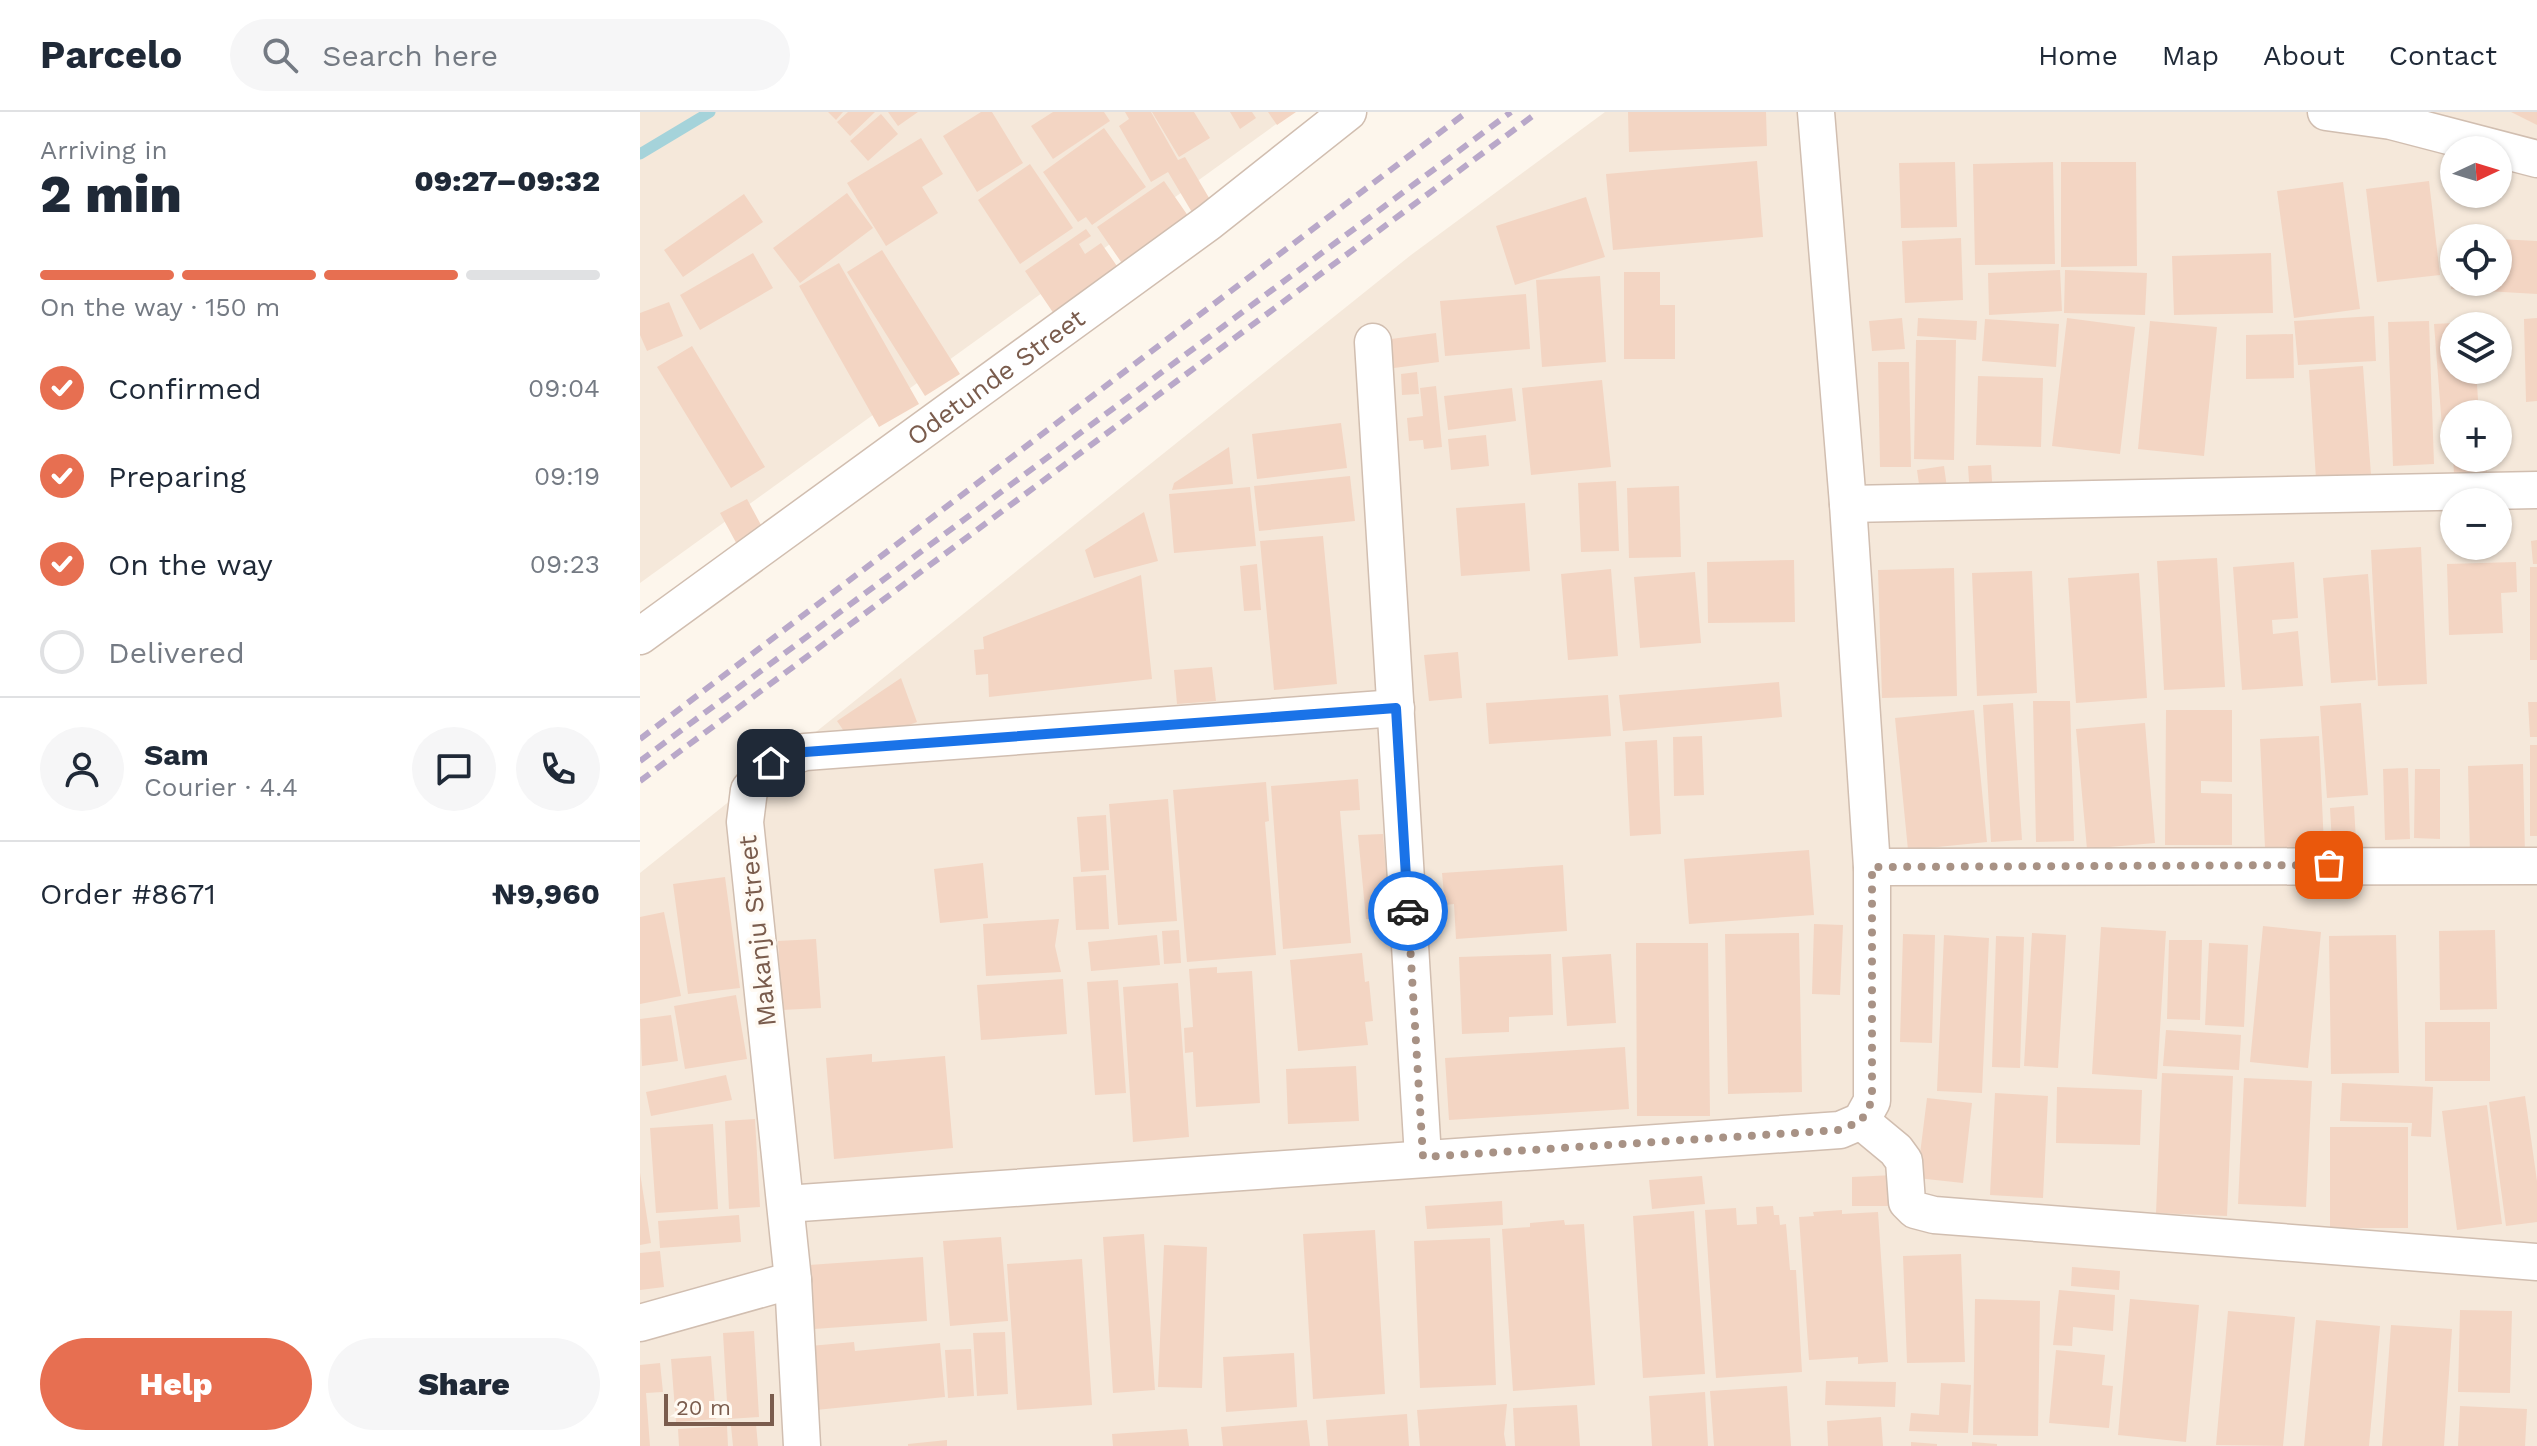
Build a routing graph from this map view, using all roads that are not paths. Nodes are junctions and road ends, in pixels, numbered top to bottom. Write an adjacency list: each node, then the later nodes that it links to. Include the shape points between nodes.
1 (1348, 112): 8 (street, Odetunde Street, via 1209,222)
2 (1816, 112): 7 (street)
3 (2326, 112): 4 (street, via 2391,121)
4 (2537, 159)
5 (1373, 342): 9 (street)
6 (2537, 490): 7 (street)
7 (1848, 504): 11 (street)
8 (640, 636)
9 (1396, 708): 13 (street); 14 (street, Makanju Street, via 805,752 771,763 749,790 745,822)
10 (2537, 866): 11 (street)
11 (1872, 867): 12 (street, via 1872,1101)
12 (1861, 1121): 13 (street, via 1840,1130); 15 (street, via 1904,1161 1907,1202 1934,1215)
13 (1423, 1157): 14 (street)
14 (786, 1204): 16 (street, Makanju Street)
15 (2537, 1262)
16 (793, 1280): 17 (street); 18 (street, Makanju Street)
17 (640, 1323)
18 (802, 1446)

